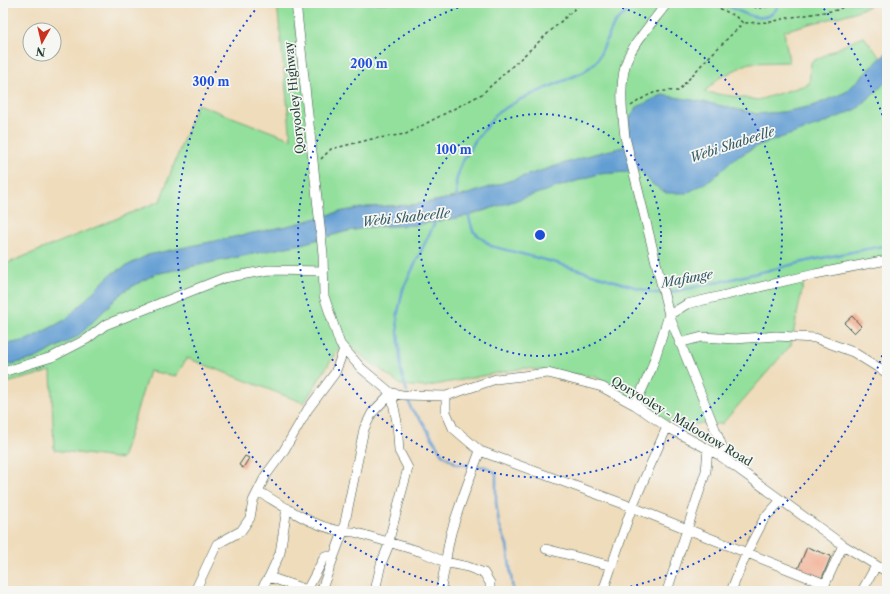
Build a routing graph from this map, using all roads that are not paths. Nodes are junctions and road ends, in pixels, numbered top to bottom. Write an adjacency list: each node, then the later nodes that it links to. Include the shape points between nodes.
1 (296, 3): 4 (street, Qoryooley Highway)
2 (668, 3): 5 (street, via 630,54 623,73 622,111 625,137 660,288)
3 (887, 260): 5 (street, via 687,304)
4 (324, 271): 7 (street, via 324,296); 8 (street, via 269,270 224,278 105,325 86,339 52,357)
5 (669, 316): 6 (street); 12 (street, via 651,370)
6 (679, 343): 9 (street, via 702,337 815,338 852,352); 16 (street)
7 (344, 349): 10 (street, via 361,368); 17 (street, via 335,373 308,409)
8 (3, 372)
9 (887, 372)
10 (391, 393): 11 (street, Qoryooley - Malootow Road); 22 (street, via 372,413 364,429); 23 (street, via 399,451 408,468)
11 (446, 396): 12 (street, Qoryooley - Malootow Road, via 496,379 548,373 602,387); 15 (street, via 446,412 453,428)
12 (635, 405): 13 (street, Qoryooley - Malootow Road)
13 (667, 427): 14 (street, Qoryooley - Malootow Road); 19 (street)
14 (708, 449): 16 (street, Qoryooley - Malootow Road); 21 (street, via 706,471)
15 (480, 451): 19 (street); 28 (street, via 452,532)
16 (729, 462): 18 (street, Qoryooley - Malootow Road)
17 (258, 491): 20 (street); 33 (street, via 250,518 241,531 217,544)
18 (781, 500): 24 (street, Qoryooley - Malootow Road); 26 (street, via 764,519)
19 (632, 507): 21 (street); 29 (street)
20 (287, 508): 22 (street, via 311,521); 31 (street, via 280,553)
21 (688, 528): 26 (street); 40 (street)
22 (343, 532): 23 (street, via 354,532); 27 (street)
23 (390, 542): 28 (street); 36 (street, via 381,564)
24 (843, 545): 30 (street, Qoryooley - Malootow Road); 32 (street)
25 (546, 549): 29 (street)
26 (746, 552): 32 (street); 41 (street)
27 (334, 556): 31 (street, via 325,556 307,590); 35 (street)
28 (445, 562): 37 (street, via 446,572); 38 (street, via 484,573 490,584)
29 (612, 566): 39 (street)
30 (883, 568): 42 (street)
31 (269, 577): 34 (street)
32 (824, 587)
33 (195, 591)
34 (260, 591)
35 (321, 591)
36 (375, 591)
37 (440, 591)
38 (490, 591)
39 (603, 591)
40 (666, 591)
41 (731, 591)
42 (862, 591)

